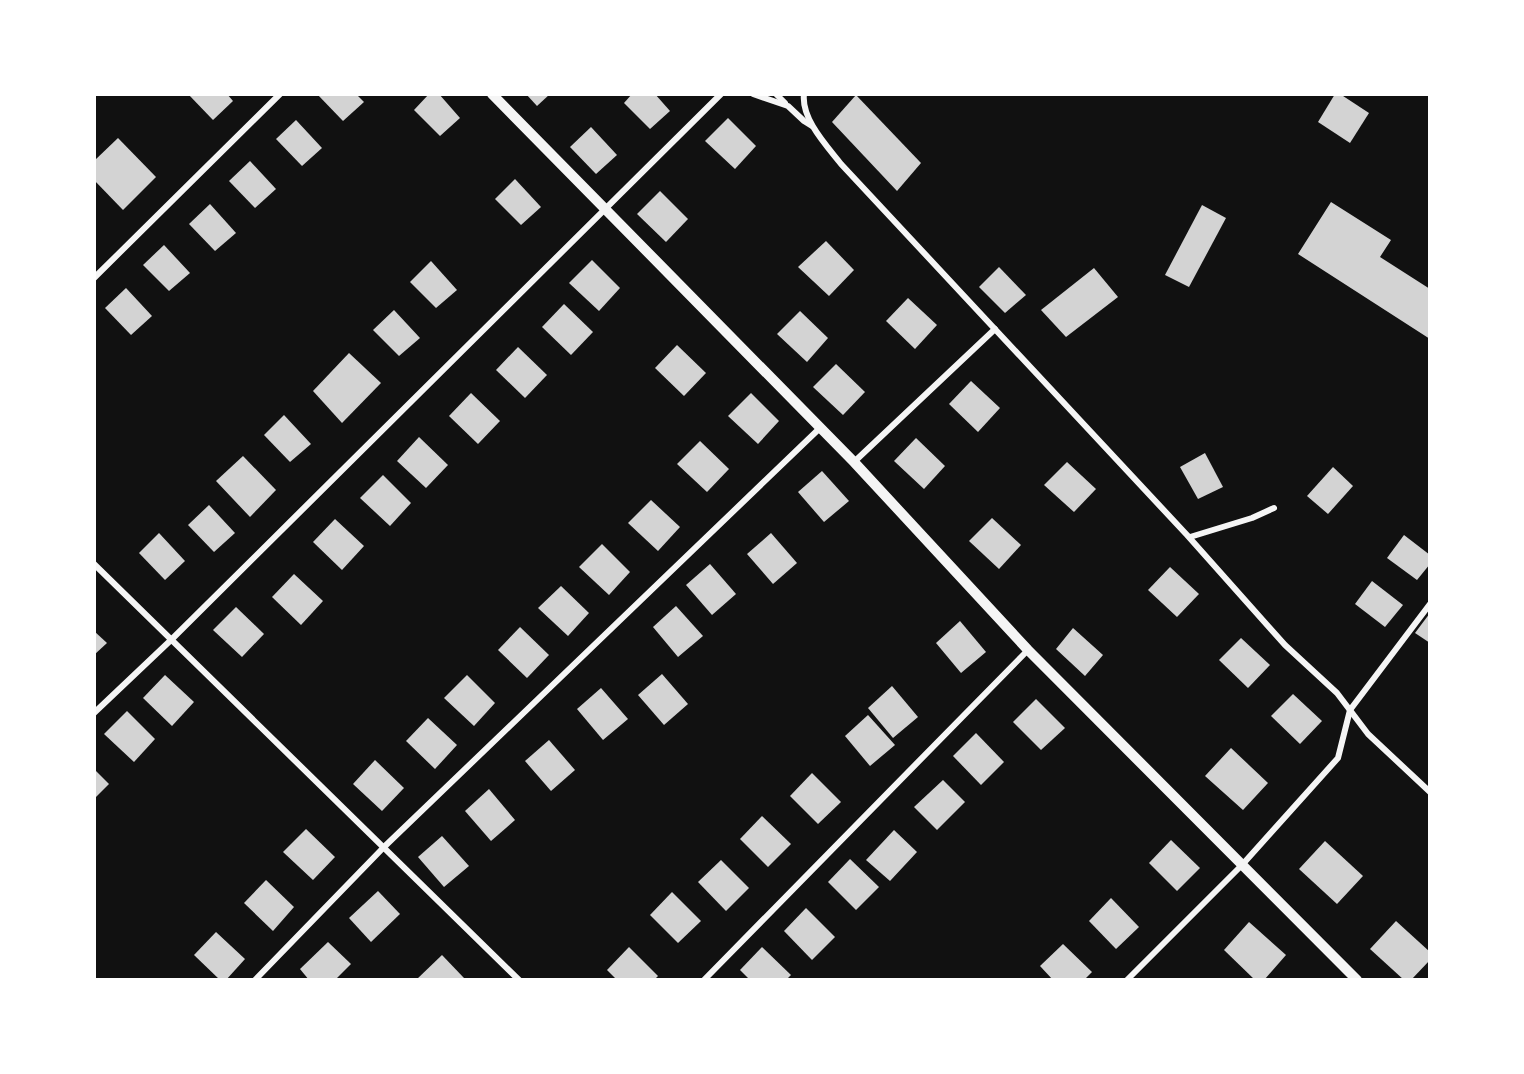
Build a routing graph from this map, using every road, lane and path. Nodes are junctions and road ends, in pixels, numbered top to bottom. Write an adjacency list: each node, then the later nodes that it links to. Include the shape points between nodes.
1 (280, 94): 10 (street)
2 (492, 94): 9 (street)
3 (721, 94): 9 (street)
4 (753, 94): 7 (street)
5 (776, 94): 7 (street)
6 (804, 94): 8 (street)
7 (788, 106): 8 (street)
8 (812, 126): 11 (street, via 841,164)
9 (605, 211): 12 (street); 18 (street)
10 (94, 278)
11 (995, 329): 13 (street); 15 (street)
12 (820, 427): 13 (street); 23 (street)
13 (854, 462): 19 (street)
14 (1274, 508): 15 (street)
15 (1190, 537): 20 (street, via 1285,645)
16 (94, 564): 18 (street)
17 (1430, 604): 20 (street)
18 (171, 640): 21 (street); 23 (street)
19 (1028, 650): 24 (street); 27 (street)
20 (1350, 710): 22 (street, via 1368,734); 24 (street, via 1338,758)
21 (94, 713)
22 (1430, 792)
23 (384, 847): 25 (street); 26 (street)
24 (1242, 865): 28 (street); 29 (street)
25 (255, 980)
26 (519, 980)
27 (704, 980)
28 (1127, 980)
29 (1357, 980)

